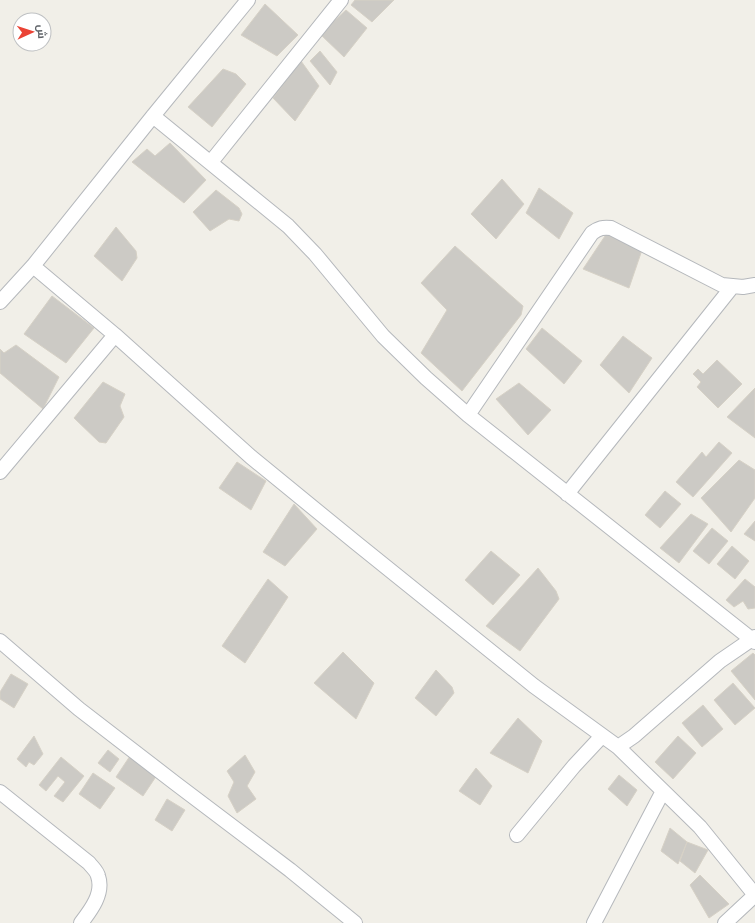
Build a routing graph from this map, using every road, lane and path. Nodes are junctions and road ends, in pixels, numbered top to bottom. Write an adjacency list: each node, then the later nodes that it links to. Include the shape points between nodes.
1 (248, 0): 3 (street)
2 (342, 0): 4 (street)
3 (153, 116): 4 (street); 5 (street)
4 (211, 162): 10 (street, via 288,226 383,336)
5 (33, 266): 8 (street); 9 (street)
6 (755, 285): 7 (street)
7 (732, 287): 10 (street, via 722,285 611,228 598,228 592,233); 12 (street)
8 (0, 302)
9 (114, 335): 11 (street); 15 (street, via 251,457 354,542 528,681)
10 (468, 415): 12 (street)
11 (0, 472)
12 (567, 494): 13 (street)
13 (754, 639): 16 (street, via 720,661)
14 (0, 641): 22 (street, via 80,709)
15 (602, 736): 16 (street); 19 (street)
16 (618, 748): 17 (street)
17 (663, 791): 20 (street, via 700,827); 23 (street)
18 (0, 792): 21 (street, via 89,862 98,874 98,895)
19 (517, 835)
20 (755, 895): 24 (street)
21 (81, 923)
22 (355, 923)
23 (594, 923)
24 (725, 923)

